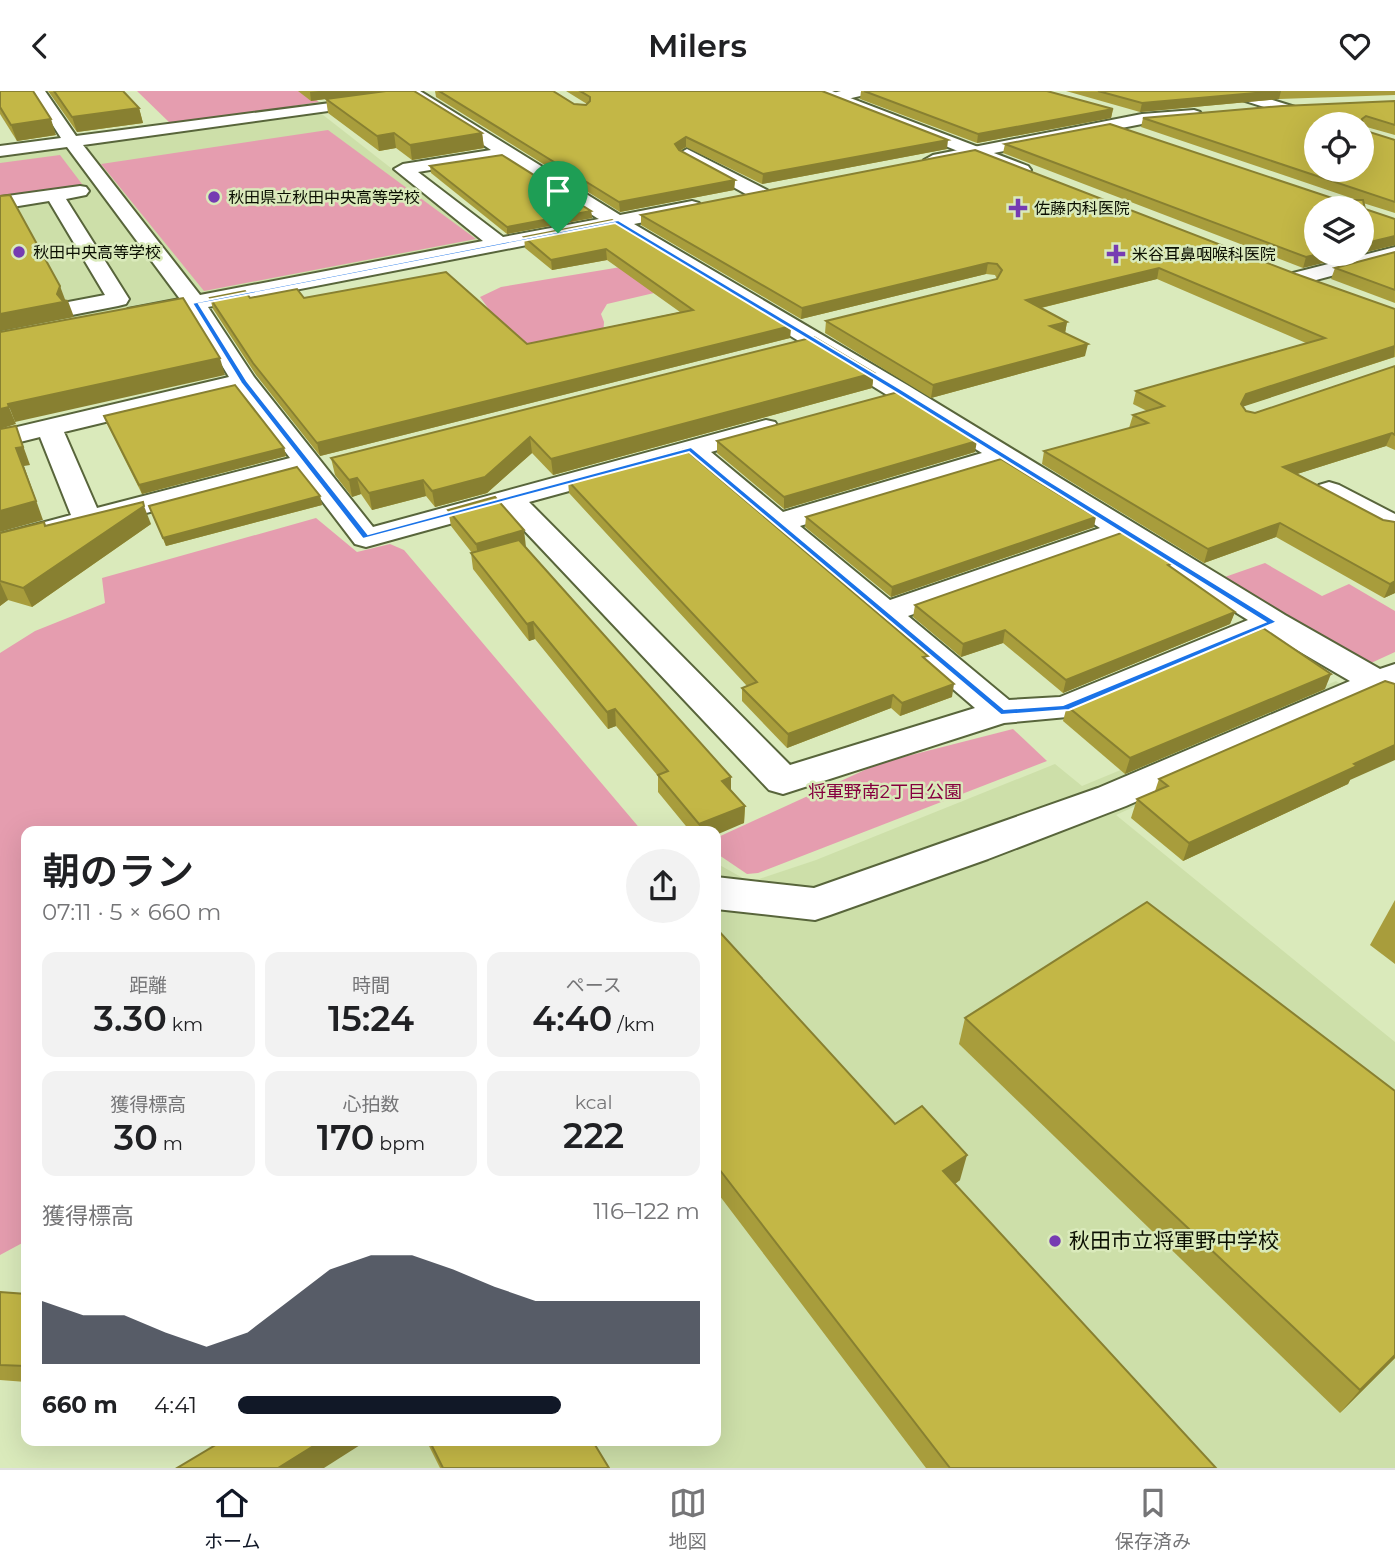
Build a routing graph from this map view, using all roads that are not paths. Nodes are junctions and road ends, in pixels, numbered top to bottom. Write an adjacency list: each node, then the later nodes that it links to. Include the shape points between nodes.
1 (38, 91): 16 (street)
2 (315, 91): 9 (street)
3 (438, 91): 6 (street)
4 (864, 91): 7 (street)
5 (1228, 91): 10 (street)
6 (413, 93): 9 (street); 19 (street)
7 (827, 94): 18 (street)
8 (1331, 105): 10 (street)
9 (334, 106): 16 (street)
10 (1279, 107): 11 (street); 13 (street)
11 (1238, 111)
12 (1211, 113): 14 (street)
13 (1304, 115)
14 (1107, 117): 15 (street); 18 (street)
15 (1148, 138)
16 (72, 142): 17 (street); 23 (street)
17 (0, 151)
18 (976, 151): 21 (street); 22 (street)
19 (507, 152): 28 (street); 29 (street, via 403,169)
20 (687, 154): 25 (street, via 767,193)
21 (910, 164)
22 (1036, 175)
23 (106, 187): 24 (street); 32 (street)
24 (54, 195): 26 (street); 33 (street, via 118,299)
25 (734, 199)
26 (0, 203)
27 (708, 204): 28 (street)
28 (616, 221): 29 (street); 36 (street)
29 (499, 244): 32 (street)
30 (1395, 253): 31 (street, via 1295,275)
31 (1335, 291)
32 (195, 303): 34 (street); 35 (street)
33 (0, 322)
34 (0, 341)
35 (244, 381): 39 (street); 44 (street)
36 (900, 391): 37 (street); 42 (street)
37 (861, 402)
38 (795, 420): 41 (street)
39 (49, 427): 40 (street); 47 (street)
40 (0, 439)
41 (691, 449): 46 (street); 48 (street)
42 (1002, 456): 48 (street); 50 (street)
43 (339, 462): 44 (street)
44 (310, 465): 46 (street, via 366,538); 47 (street)
45 (1329, 491): 49 (street)
46 (511, 500): 55 (street, via 783,781)
47 (88, 521): 51 (street)
48 (779, 523): 52 (street)
49 (1395, 526)
50 (1123, 530): 52 (street); 53 (street)
51 (0, 543)
52 (885, 613): 55 (street)
53 (1273, 622): 54 (street); 55 (street, via 1065,708)
54 (1389, 683): 56 (street, via 1112,797 815,904)
55 (1001, 712)
56 (721, 894)

